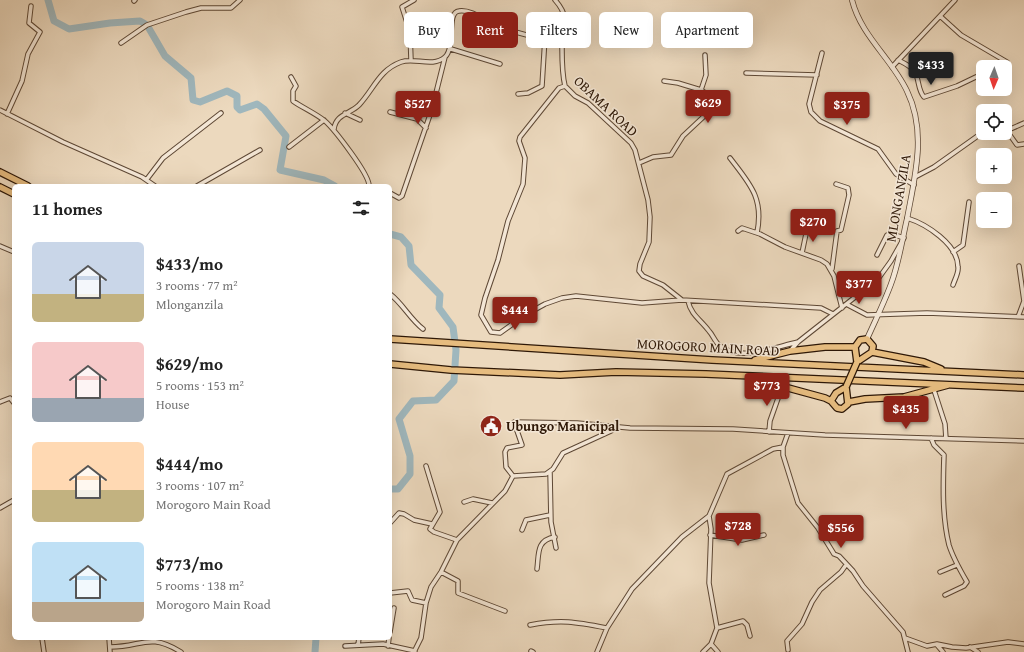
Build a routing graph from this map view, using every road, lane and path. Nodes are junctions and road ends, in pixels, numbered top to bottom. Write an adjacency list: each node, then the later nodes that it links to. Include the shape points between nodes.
1 (240, 0): 10 (street, via 231,8 197,9 147,26)
2 (414, 0): 16 (street, via 402,7 410,32)
3 (555, 0): 6 (street, OBAMA ROAD)
4 (852, 0): 20 (street, MLONGANZILA, via 861,22)
5 (955, 0): 8 (street)
6 (559, 2): 26 (street, OBAMA ROAD, via 565,20 562,46)
7 (32, 6): 32 (street, via 29,23 40,32 28,54 22,81)
8 (940, 16): 17 (street); 18 (street, via 961,35)
9 (526, 35): 12 (street, via 465,11 459,11 453,15)
10 (121, 43)
11 (545, 48): 28 (street, via 542,86 528,93)
12 (451, 49): 15 (street); 19 (street)
13 (822, 53): 22 (street)
14 (705, 54): 27 (street, via 706,75)
15 (445, 57): 16 (street, via 436,62); 37 (street, via 444,69)
16 (410, 60): 33 (street, via 383,73 358,106)
17 (898, 60): 20 (street); 24 (street, via 909,65 915,72 924,96 958,86)
18 (1004, 60)
19 (500, 64)
20 (892, 67): 48 (street, MLONGANZILA, via 914,106 918,156)
21 (746, 73): 22 (street)
22 (817, 75): 55 (street, via 809,104 809,109 815,117 878,149 896,174)
23 (291, 77): 34 (street, via 296,86 293,101)
24 (976, 77)
25 (664, 81): 27 (street)
26 (565, 86): 46 (street, OBAMA ROAD, via 575,96 588,103 631,143); 74 (street, via 559,88 520,136 519,141 525,158 523,184 508,221 485,298 482,315 484,321 491,332 500,333 545,304 576,296 642,303)
27 (700, 90): 46 (street, via 716,100 712,111 683,136 671,155 652,157)
28 (518, 94)
29 (0, 110): 32 (street)
30 (390, 112): 37 (street, via 417,119)
31 (221, 113): 49 (street, via 163,158)
32 (7, 114): 49 (street)
33 (344, 114): 35 (street); 39 (street, via 336,121)
34 (324, 120): 39 (street); 43 (street)
35 (360, 120)
36 (1024, 123): 38 (street)
37 (426, 128): 58 (street, via 402,196 399,198)
38 (1012, 128)
39 (334, 129): 53 (street, via 367,176)
40 (976, 138): 48 (street)
41 (1012, 139): 42 (street, via 1017,145)
42 (1024, 144)
43 (289, 147)
44 (260, 150): 52 (street)
45 (730, 158): 63 (street, via 756,196 759,210)
46 (639, 163): 74 (street, OBAMA ROAD, via 650,217 649,242 640,264 640,271 643,276 663,285)
47 (0, 172): 50 (highway)
48 (915, 177): 55 (street, MLONGANZILA)
49 (147, 180): 51 (street)
50 (24, 184)
51 (152, 184)
52 (200, 184)
53 (369, 184)
54 (836, 184): 71 (street, via 848,188 849,195 841,230 837,231)
55 (914, 185): 60 (street, MLONGANZILA)
56 (0, 187): 57 (highway)
57 (12, 193)
58 (392, 195)
59 (969, 202): 67 (street, via 963,245)
60 (907, 218): 64 (street, MLONGANZILA); 67 (street, via 932,230)
61 (807, 228): 68 (street)
62 (738, 231): 63 (street, via 742,228)
63 (757, 233): 68 (street, via 785,248)
64 (904, 238): 69 (street, via 887,235); 77 (street, via 878,279); 80 (street, MLONGANZILA, via 892,283)
65 (0, 246): 66 (street)
66 (12, 251)
67 (953, 252): 72 (street, via 959,268)
68 (802, 253): 71 (street, via 821,260)
69 (877, 255)
70 (1019, 266): 76 (street)
71 (832, 269): 78 (street)
72 (953, 285)
73 (392, 296): 83 (street)
74 (682, 300): 75 (street)
75 (688, 301): 79 (street, via 821,308); 86 (street, via 696,317 719,345 728,350 748,353)
76 (1024, 301): 81 (street)
77 (848, 304): 78 (street); 80 (street, via 864,314)
78 (842, 308): 79 (street)
79 (833, 314): 86 (street)
80 (879, 314): 81 (street, via 927,313); 85 (street, MLONGANZILA)
81 (1018, 317): 82 (street)
82 (1024, 317)
83 (423, 329)
84 (392, 339): 90 (highway, MOROGORO MAIN ROAD)
85 (867, 340): 87 (highway, via 860,340); 89 (highway, via 873,346)
86 (798, 342): 88 (street)
87 (856, 347): 88 (highway); 91 (highway)
88 (790, 351): 90 (highway)
89 (872, 352): 91 (highway); 93 (highway, via 924,362)
90 (742, 362): 93 (highway, MOROGORO MAIN ROAD)
91 (857, 362): 98 (highway, bridge)
92 (392, 364): 94 (highway, MOROGORO MAIN ROAD, via 451,370 560,375 616,372)
93 (945, 371): 95 (highway, MOROGORO MAIN ROAD)
94 (742, 375): 96 (highway, MOROGORO MAIN ROAD); 97 (highway)
95 (1024, 375)
96 (952, 384): 99 (highway, MOROGORO MAIN ROAD); 100 (highway)
97 (782, 387): 102 (highway, via 808,392); 106 (street, via 770,421)
98 (846, 387): 102 (highway, via 832,397); 104 (highway)
99 (1024, 388)
100 (934, 390): 104 (highway, via 904,398); 109 (street, via 945,424)
101 (12, 400): 103 (street, via 10,398)
102 (832, 401): 104 (highway, via 834,406 842,409)
103 (0, 402)
104 (849, 402)
105 (615, 427): 106 (street); 113 (street, via 563,453); 114 (street, via 577,422 514,422 522,445 507,448 506,469)
106 (769, 432): 107 (street)
107 (788, 433): 108 (street); 111 (street)
108 (931, 438): 109 (street); 131 (street, via 944,455 944,509 949,546)
109 (946, 439): 110 (street)
110 (1024, 441)
111 (783, 447): 120 (street, via 773,449 727,474); 125 (street, via 794,495)
112 (426, 466): 123 (street, via 440,512)
113 (550, 472): 114 (street, via 541,475); 119 (street)
114 (513, 476): 117 (street, via 505,491)
115 (12, 501): 118 (street)
116 (464, 502): 117 (street, via 473,499)
117 (492, 503): 129 (street)
118 (0, 508)
119 (550, 515): 124 (street, via 526,520); 128 (street)
120 (709, 516): 126 (street); 143 (street, via 682,537 637,583)
121 (837, 519): 125 (street)
122 (392, 520): 123 (street, via 398,513)
123 (432, 524): 129 (street, via 430,529 434,532)
124 (522, 530)
125 (820, 530): 132 (street, via 834,554)
126 (710, 535): 127 (street, via 742,540); 144 (street, via 709,583)
127 (764, 535)
128 (555, 537): 130 (street); 133 (street, via 545,540 539,547)
129 (457, 540): 134 (street)
130 (556, 548)
131 (957, 564): 135 (street); 137 (street, via 967,582)
132 (846, 565): 146 (street, via 903,632); 159 (street, via 820,590 802,624 787,641)
133 (537, 569)
134 (441, 572): 138 (street, via 431,587); 140 (street, via 458,581 458,593)
135 (940, 572)
136 (392, 593): 138 (street, via 408,591 412,600)
137 (945, 595)
138 (426, 603): 160 (street, via 421,638)
139 (394, 608): 141 (street)
140 (505, 611)
141 (392, 620)
142 (530, 625): 143 (street, via 566,621)
143 (607, 628): 164 (street)
144 (717, 628): 145 (street, via 744,620); 151 (street)
145 (750, 636)
146 (905, 638): 152 (street, via 927,646); 167 (street)
147 (42, 640): 161 (street)
148 (109, 640): 157 (street)
149 (359, 640): 154 (street)
150 (389, 640): 156 (street)
151 (711, 644): 165 (street); 166 (street)
152 (937, 644): 158 (street); 168 (street)
153 (1024, 644): 158 (street, via 1008,642)
154 (358, 645): 155 (street); 156 (street)
155 (345, 646)
156 (388, 646): 160 (street)
157 (110, 647): 162 (street); 163 (street, via 155,641)
158 (970, 647): 169 (street)
159 (788, 650)
160 (414, 651)
161 (44, 652)
162 (110, 652)
163 (181, 652)
164 (597, 652)
165 (703, 652)
166 (718, 652)
167 (908, 652)
168 (943, 652)
169 (978, 652)

